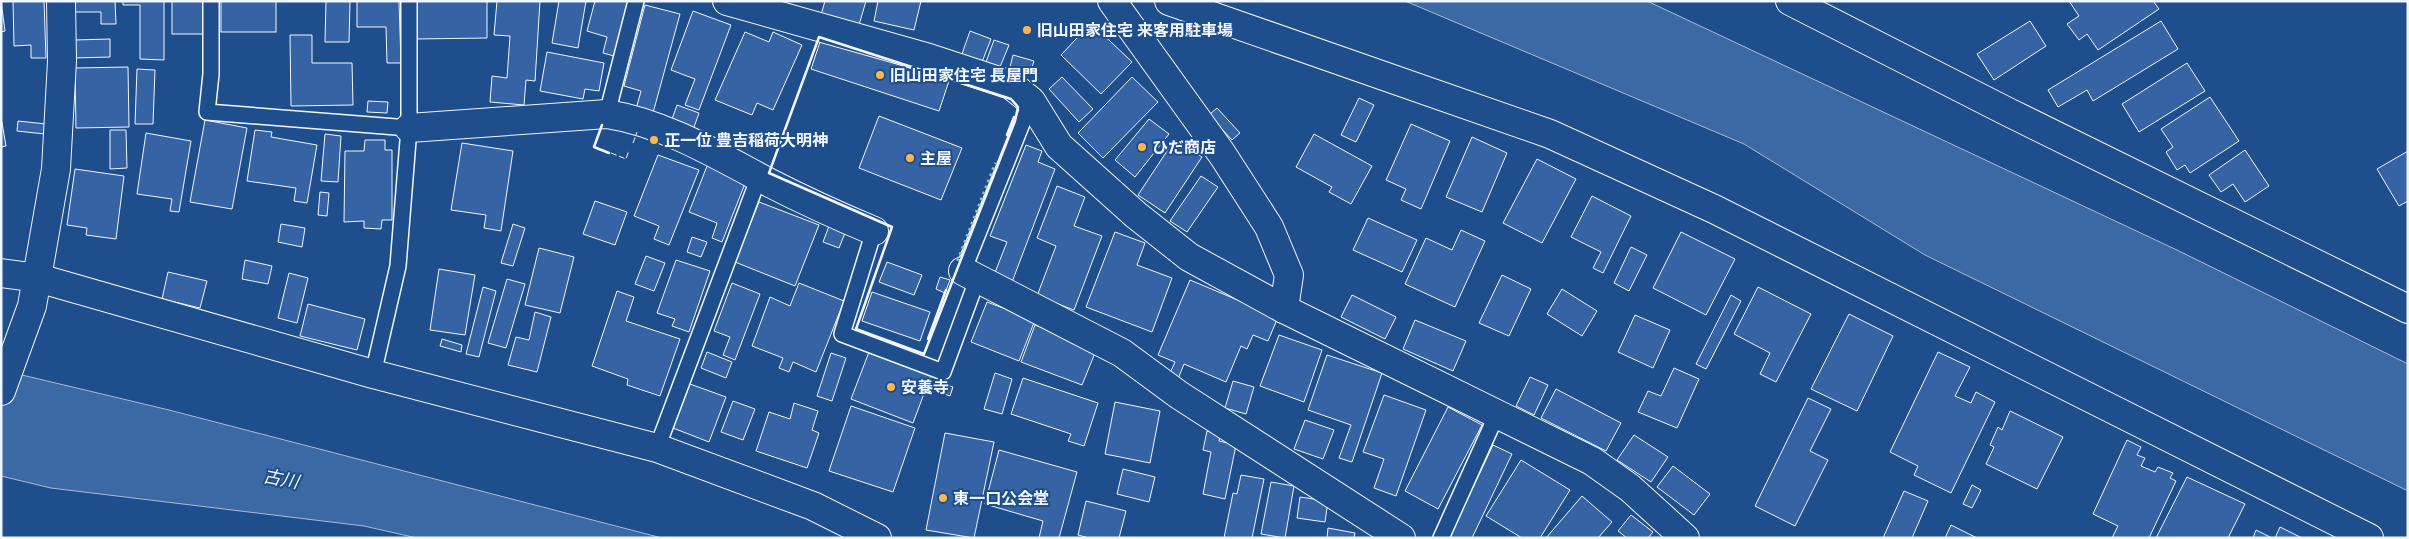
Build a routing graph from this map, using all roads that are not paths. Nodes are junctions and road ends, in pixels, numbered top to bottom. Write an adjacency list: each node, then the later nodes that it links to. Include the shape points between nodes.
1 (60, 1): 16 (street, via 62,61 56,169)
2 (211, 1): 11 (lane, via 211,74 207,112)
3 (409, 1): 11 (lane)
4 (636, 1): 10 (lane)
5 (728, 1): 9 (street, via 984,76 1011,85)
6 (1112, 1): 17 (street, via 1222,154 1269,227 1288,275)
7 (1170, 1): 27 (street, via 1550,134 1714,209)
8 (1790, 1): 18 (street)
9 (1031, 100): 15 (lane); 17 (street, via 1059,146 1136,215 1189,257)
10 (607, 114): 11 (street); 12 (street, via 691,142)
11 (409, 128): 19 (lane, via 398,266)
12 (759, 177): 13 (street); 22 (lane)
13 (874, 232): 15 (lane, via 842,334 943,372)
14 (1, 273): 16 (street)
15 (970, 275): 24 (street, via 1122,353 1179,395)
16 (38, 278): 19 (street); 20 (street, via 32,306)
17 (1284, 309): 21 (street)
18 (2408, 309)
19 (373, 374): 22 (street)
20 (1, 391)
21 (1497, 414): 25 (lane); 26 (street, via 1592,461 1630,488)
22 (657, 448): 23 (street, via 813,506)
23 (877, 538)
24 (1401, 538)
25 (1441, 538)
26 (1685, 538)
27 (2369, 538)

